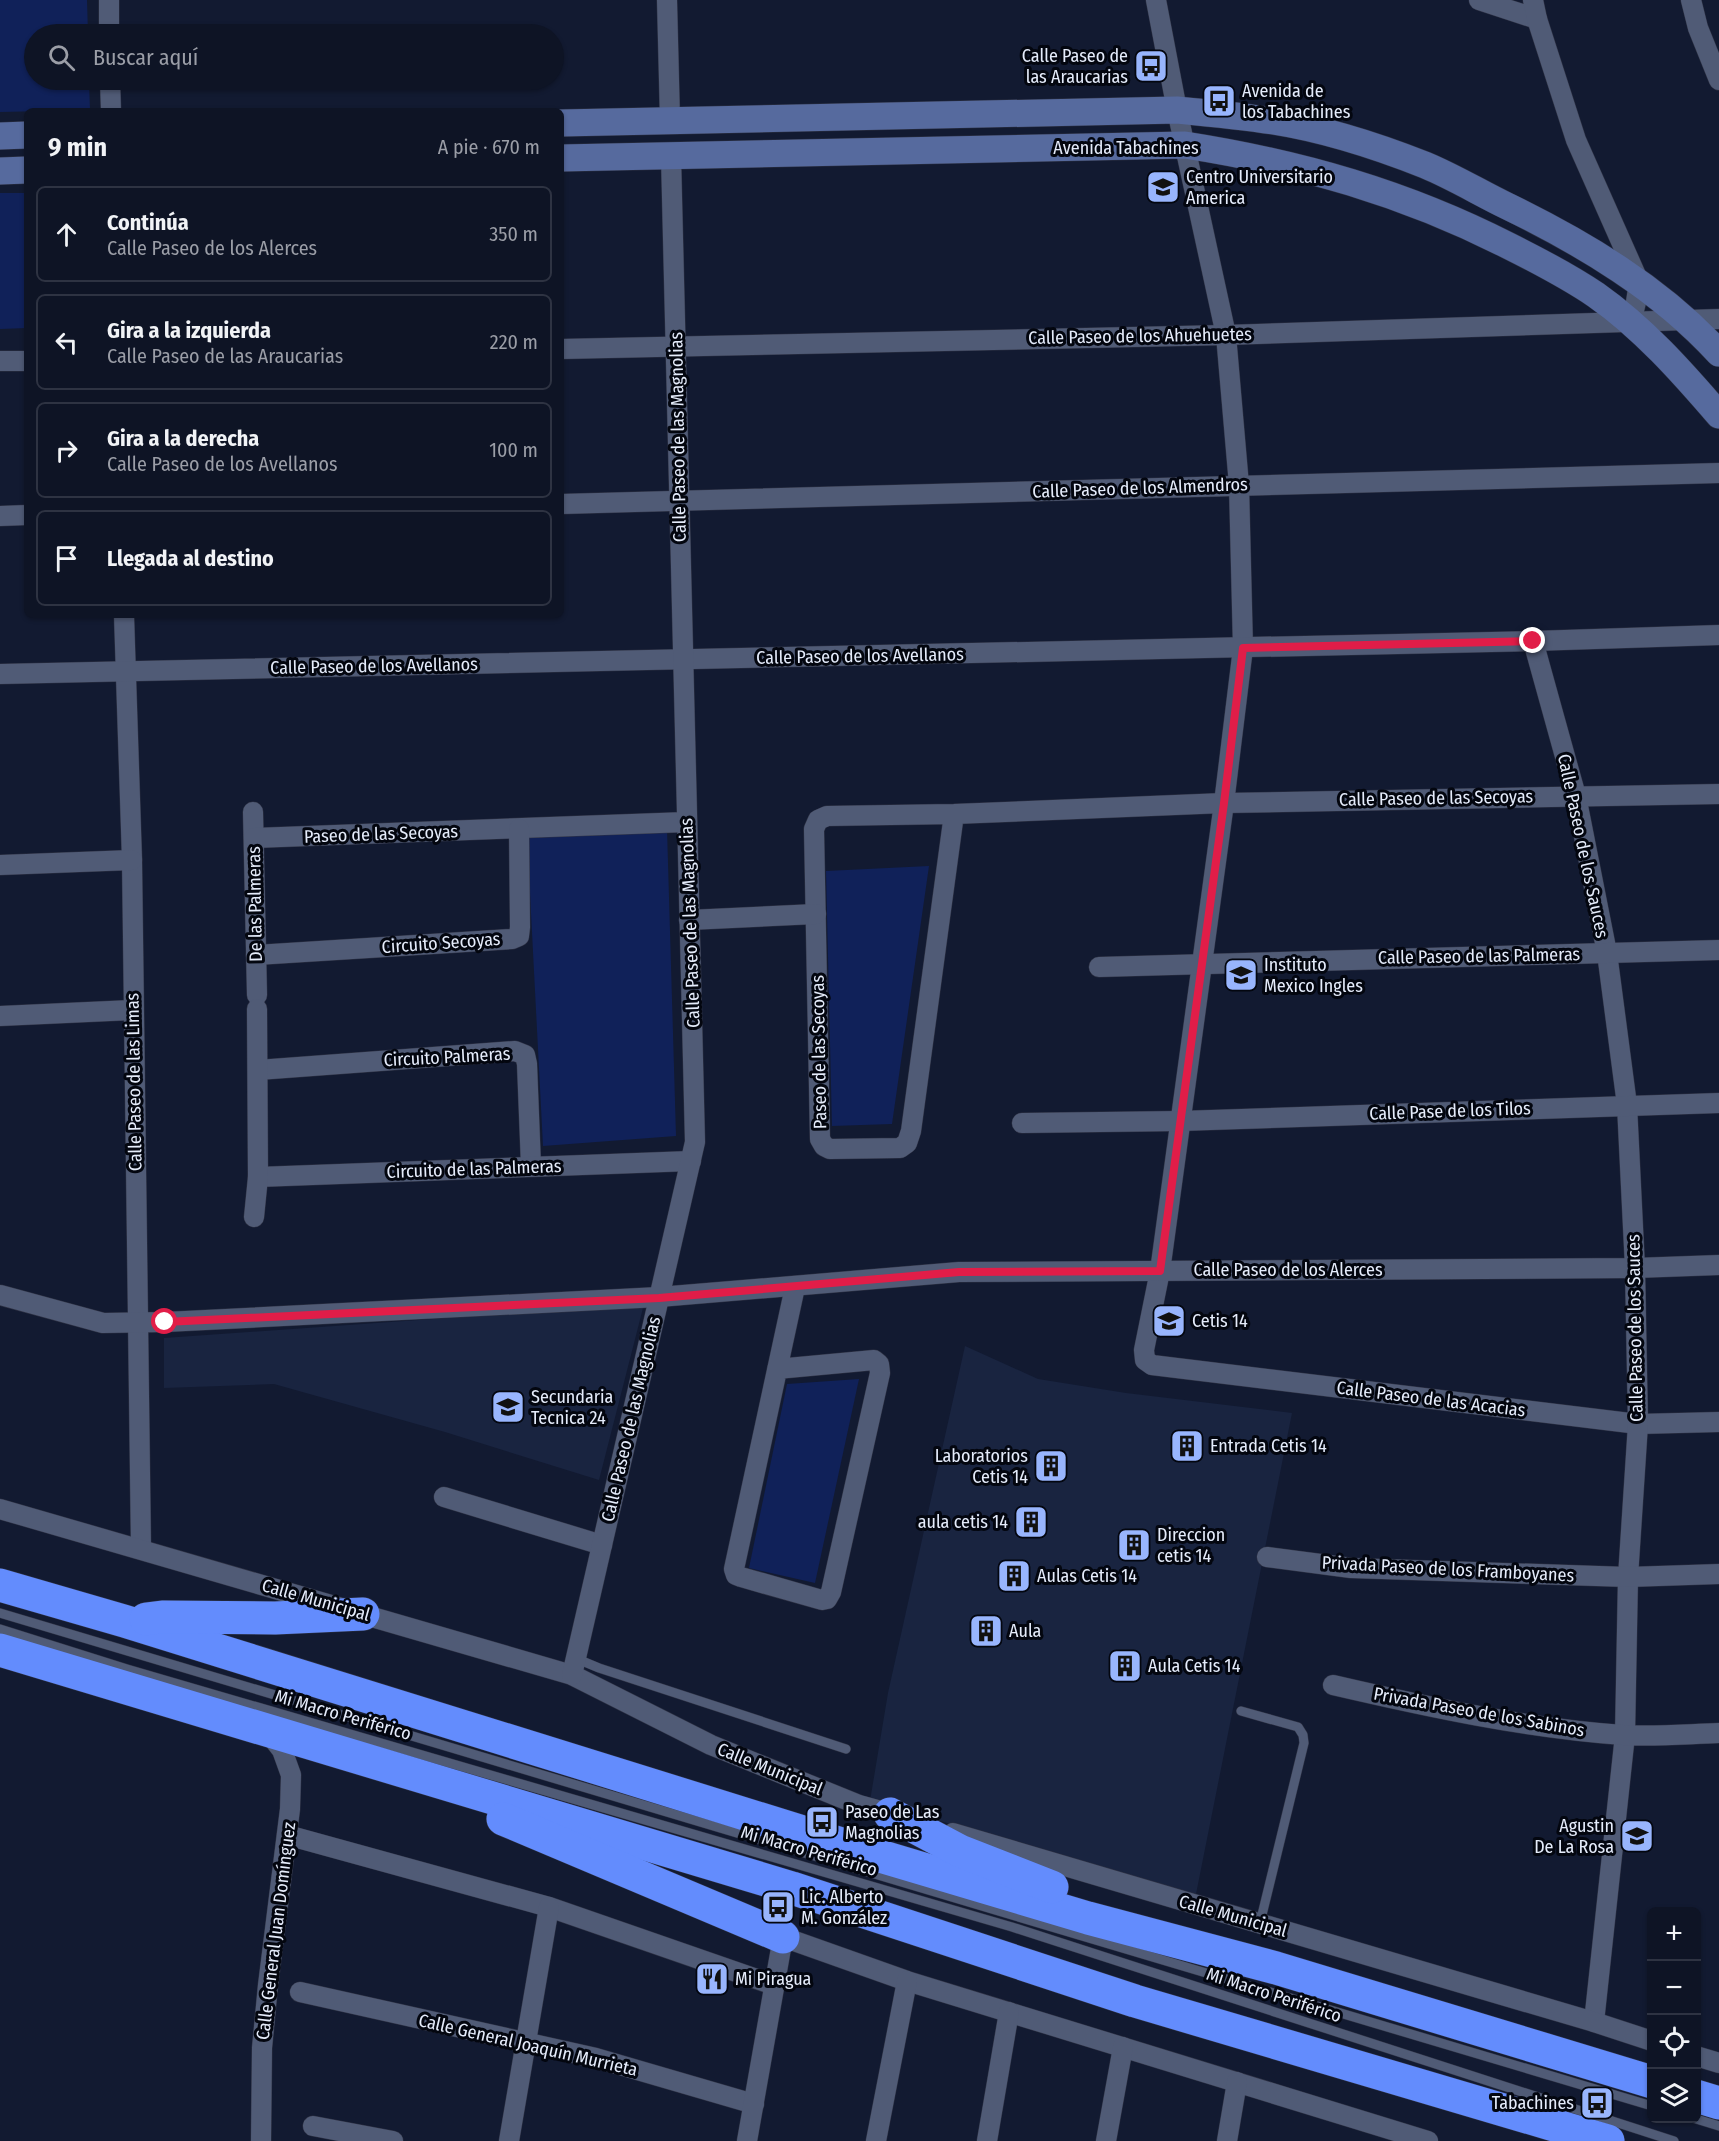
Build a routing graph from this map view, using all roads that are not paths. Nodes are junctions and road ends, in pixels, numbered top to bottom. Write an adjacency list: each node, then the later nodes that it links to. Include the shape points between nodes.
1 (109, 0): 7 (street)
2 (667, 0): 12 (street)
3 (1156, 0): 11 (street)
4 (1479, 0): 6 (street)
5 (1691, 0): 8 (street)
6 (1535, 9): 21 (street, via 1576,140)
7 (109, 24)
8 (1719, 80)
9 (110, 90): 10 (street)
10 (111, 108)
11 (1178, 110): 12 (street, Avenida Tabachines); 16 (street); 21 (street, Avenida Tabachines, via 1273,121 1390,152 1436,170 1547,225)
12 (670, 120): 13 (street, Avenida Tabachines)
13 (564, 123)
14 (24, 135): 15 (street)
15 (0, 136)
16 (1185, 145): 17 (street, Avenida Tabachines); 24 (street, Avenida Tabachines, via 1309,169 1393,195 1469,225 1553,268); 25 (street)
17 (671, 156): 18 (street, Avenida Tabachines); 26 (street, Calle Paseo de las Magnolias)
18 (564, 158)
19 (24, 170): 20 (street)
20 (0, 171)
21 (1639, 282): 23 (street, Avenida Tabachines); 24 (street)
22 (1719, 319): 23 (street, Calle Paseo de los Ahuehuetes)
23 (1684, 320): 24 (street, Calle Paseo de los Ahuehuetes); 28 (street, Avenida Tabachines)
24 (1631, 323): 25 (street, Calle Paseo de los Ahuehuetes); 31 (street, Avenida Tabachines)
25 (1226, 334): 26 (street, Calle Paseo de los Ahuehuetes); 33 (street)
26 (676, 346): 27 (street, Calle Paseo de los Ahuehuetes); 34 (street, Calle Paseo de las Magnolias)
27 (564, 349)
28 (1719, 353)
29 (0, 361): 30 (street)
30 (24, 361)
31 (1719, 415)
32 (1719, 473): 33 (street, Calle Paseo de los Almendros)
33 (1239, 485): 34 (street, Calle Paseo de los Almendros); 41 (street)
34 (679, 501): 35 (street, Calle Paseo de los Almendros); 42 (street, Calle Paseo de las Magnolias)
35 (564, 504)
36 (24, 515): 37 (street)
37 (0, 516)
38 (124, 618): 43 (street, Calle Paseo de las Limas)
39 (1719, 635): 40 (street, Calle Paseo de los Avellanos)
40 (1533, 641): 41 (street, Calle Paseo de los Avellanos); 46 (street, Calle Paseo de los Sauces)
41 (1243, 648): 42 (street, Calle Paseo de los Avellanos); 47 (street)
42 (683, 660): 43 (street, Calle Paseo de los Avellanos); 50 (street, Calle Paseo de las Magnolias)
43 (127, 671): 44 (street, Calle Paseo de los Avellanos); 53 (street, Calle Paseo de las Limas)
44 (0, 674)
45 (1719, 794): 46 (street, Calle Paseo de las Secoyas)
46 (1576, 796): 47 (street, Calle Paseo de las Secoyas); 58 (street, Calle Paseo de los Sauces)
47 (1224, 803): 49 (street, Paseo de las Secoyas); 60 (street)
48 (253, 812): 52 (street, De las Palmeras)
49 (954, 814): 55 (street, Paseo de las Secoyas, via 827,816 818,820 814,829); 55 (street, Paseo de las Secoyas, via 911,1131 907,1143 900,1148 830,1149 820,1139)
50 (687, 822): 51 (street, Paseo de las Secoyas); 56 (street, Calle Paseo de las Magnolias)
51 (519, 829): 52 (street, Paseo de las Secoyas); 59 (street, Circuito Secoyas, via 519,936)
52 (254, 838): 59 (street, De las Palmeras)
53 (132, 860): 54 (street); 62 (street, Calle Paseo de las Limas)
54 (0, 865)
55 (816, 914): 56 (street)
56 (689, 920): 69 (street, Calle Paseo de las Magnolias, via 696,1125)
57 (1719, 951): 58 (street, Calle Paseo de las Palmeras)
58 (1606, 953): 60 (street, Calle Paseo de las Palmeras); 66 (street, Calle Paseo de los Sauces)
59 (256, 955): 64 (street, De las Palmeras)
60 (1202, 963): 61 (street, Calle Paseo de las Palmeras); 67 (street)
61 (1099, 967)
62 (132, 1010): 63 (street); 79 (street, Calle Paseo de las Limas)
63 (0, 1016)
64 (258, 1070): 70 (street, Circuito Palmeras, via 515,1051 525,1055 527,1064); 71 (street, De las Palmeras)
65 (1719, 1103): 66 (street, Calle Pase de los Tilos)
66 (1627, 1105): 67 (street, Calle Pase de los Tilos); 74 (street, Calle Paseo de los Sauces)
67 (1180, 1121): 68 (street, Calle Pase de los Tilos); 75 (street)
68 (1022, 1123)
69 (691, 1161): 70 (street, Circuito de las Palmeras); 78 (street, Calle Paseo de las Magnolias)
70 (531, 1167): 71 (street, Circuito de las Palmeras)
71 (258, 1177): 72 (street, De las Palmeras)
72 (254, 1216)
73 (1719, 1265): 74 (street, Calle Paseo de los Alerces)
74 (1635, 1268): 75 (street, Calle Paseo de los Alerces); 82 (street, Calle Paseo de los Sauces)
75 (1160, 1271): 76 (street, Calle Paseo de los Alerces, via 959,1272); 82 (street, Calle Paseo de las Acacias, via 1144,1350 1145,1360 1152,1365)
76 (795, 1287): 78 (street, Calle Paseo de los Alerces); 80 (street)
77 (0, 1295): 79 (street, Calle Paseo de los Alerces, via 103,1323)
78 (659, 1298): 79 (street, Calle Paseo de los Alerces); 85 (street, Calle Paseo de las Magnolias)
79 (138, 1323): 86 (street, Calle Paseo de las Limas)
80 (777, 1369): 80 (street, via 734,1569 741,1577 827,1599 879,1365 874,1360)
81 (1719, 1422): 82 (street, Calle Paseo de las Acacias)
82 (1638, 1424): 89 (street, Calle Paseo de los Sauces)
83 (444, 1497): 85 (street)
84 (0, 1509): 86 (street, Calle Municipal)
85 (602, 1545): 96 (street, Calle Paseo de las Magnolias)
86 (141, 1549): 92 (street, Calle Municipal)
87 (1267, 1557): 89 (street, Privada Paseo de los Framboyanes, via 1351,1568)
88 (1719, 1574): 89 (street, Privada Paseo de los Framboyanes)
89 (1628, 1577): 101 (street, Calle Paseo de los Sauces)
90 (0, 1585): 93 (highway)
91 (0, 1613): 125 (lane, Mi Macro Periférico)
92 (363, 1614): 93 (highway); 96 (street, Calle Municipal)
93 (124, 1621): 109 (highway, via 1088,1918)
94 (0, 1629): 140 (lane, Mi Macro Periférico, via 1012,1927)
95 (0, 1650): 99 (highway)
96 (573, 1666): 102 (lane, via 599,1668); 104 (street, Calle Municipal, via 711,1745)
97 (1333, 1685): 101 (street, Privada Paseo de los Sabinos, via 1532,1725)
98 (1241, 1711): 107 (lane, via 1298,1727 1304,1743)
99 (265, 1728): 103 (highway); 105 (street, Calle General Juan Domínguez, via 282,1750 291,1775)
100 (1719, 1733): 101 (street, Privada Paseo de los Sabinos)
101 (1625, 1735): 114 (street, Calle Paseo de los Sauces)
102 (846, 1749)
103 (432, 1778): 108 (highway, via 471,1806); 139 (highway, via 792,1888 1135,2001)
104 (890, 1814): 107 (street, Calle Municipal); 109 (highway, via 960,1851 1174,1935)
105 (287, 1835): 106 (street); 130 (street, Calle General Juan Domínguez, via 262,2048)
106 (549, 1906): 111 (street); 116 (street)
107 (1260, 1923): 114 (street, Calle Municipal)
108 (783, 1937): 110 (street); 111 (street)
109 (1276, 1968): 120 (highway)
110 (906, 1981): 113 (street); 134 (street)
111 (774, 1985): 124 (street)
112 (300, 1992): 116 (street, Calle General Joaquín Murrieta)
113 (1009, 2012): 117 (street); 135 (street)
114 (1594, 2022): 115 (street, Calle Municipal)
115 (1647, 2039)
116 (526, 2042): 124 (street, Calle General Joaquín Murrieta); 132 (street)
117 (1123, 2047): 121 (street); 136 (street)
118 (1701, 2058): 119 (street)
119 (1719, 2063)
120 (1647, 2080)
121 (1237, 2082): 129 (street); 137 (street)
122 (1701, 2098): 123 (highway)
123 (1719, 2103)
124 (754, 2104): 133 (street)
125 (1647, 2105)
126 (1701, 2120): 128 (lane)
127 (313, 2126): 131 (street)
128 (1719, 2126)
129 (1383, 2134): 138 (street)
130 (261, 2141)
131 (393, 2141)
132 (509, 2141)
133 (747, 2141)
134 (876, 2141)
135 (987, 2141)
136 (1106, 2141)
137 (1227, 2141)
138 (1428, 2141)
139 (1608, 2141)
140 (1674, 2141)

